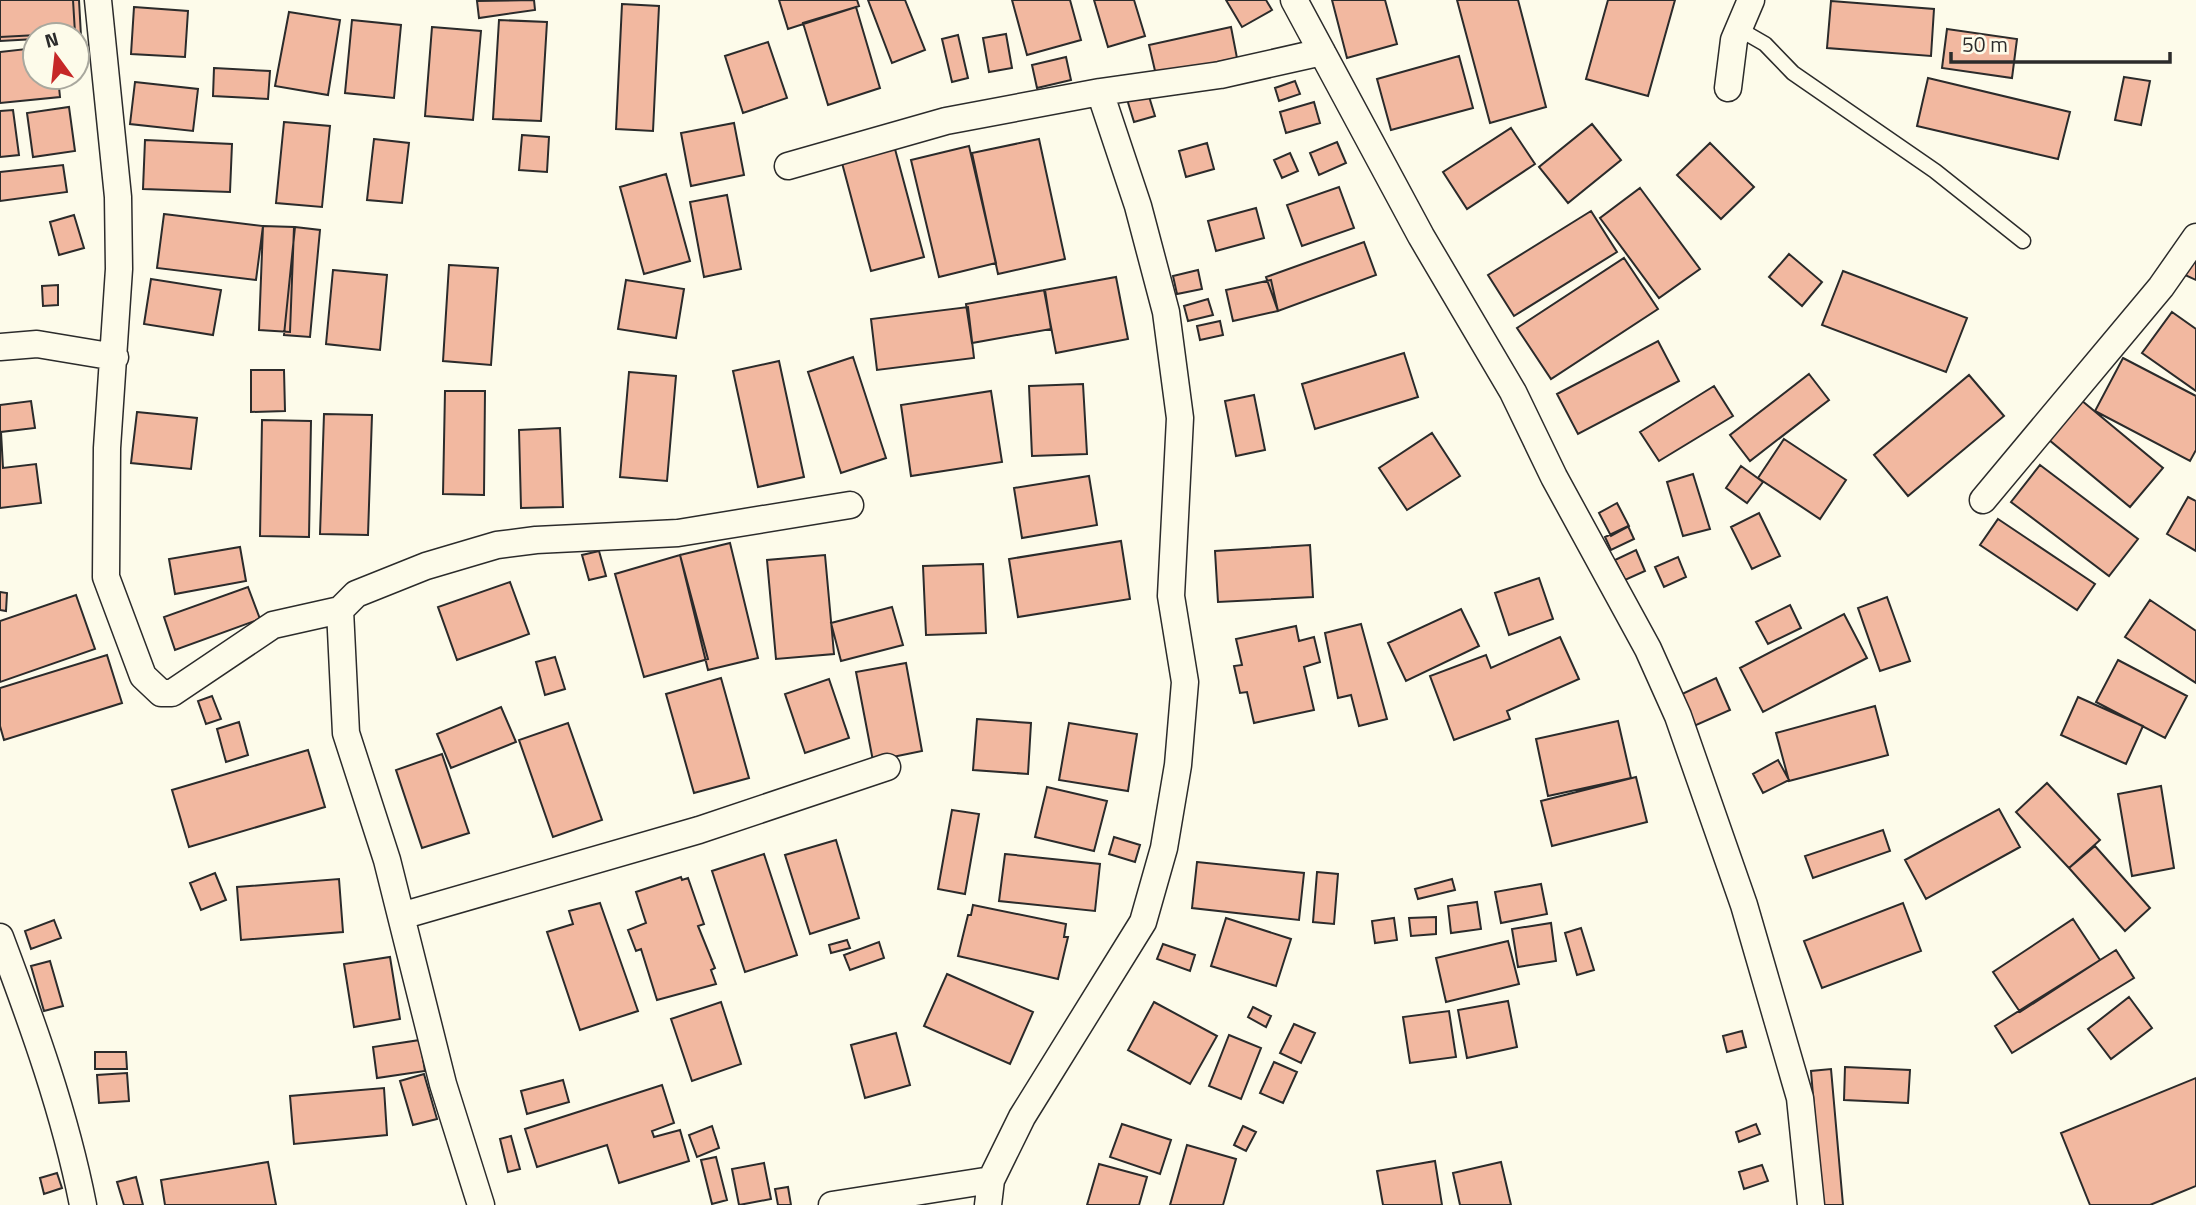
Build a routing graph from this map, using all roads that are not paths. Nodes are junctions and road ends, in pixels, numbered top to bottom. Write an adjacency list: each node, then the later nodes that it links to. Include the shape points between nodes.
1 (98, 0): 12 (street, via 118,197)
2 (1294, 0): 5 (street)
3 (1751, 0): 4 (street)
4 (1739, 29): 6 (street, via 1729,59); 10 (lane, via 1765,44 1793,73 1935,171)
5 (1322, 52): 7 (street, via 1220,75); 23 (street, via 1421,236 1513,392 1553,477 1648,649 1678,716 1744,905 1800,1098)
6 (1728, 88)
7 (1100, 92): 8 (street, via 946,121); 19 (street, via 1138,206 1166,312 1180,418 1171,596 1185,682 1178,765 1164,848 1143,922 1022,1117)
8 (788, 166)
9 (2196, 237): 13 (street, via 2161,287)
10 (2023, 241)
11 (0, 347): 12 (street, via 37,344)
12 (115, 357): 15 (street, via 107,461 107,577 143,676 161,693 172,692 273,625)
13 (1983, 500)
14 (850, 505): 15 (street, via 678,533 497,545 356,594)
15 (340, 610): 17 (street, via 346,733)
16 (887, 767): 17 (street, via 699,830)
17 (401, 916): 21 (street, via 443,1084)
18 (0, 937): 20 (street, via 70,1142)
19 (990, 1193): 22 (street)
20 (82, 1205)
21 (481, 1205)
22 (832, 1205)
23 (1811, 1205)

